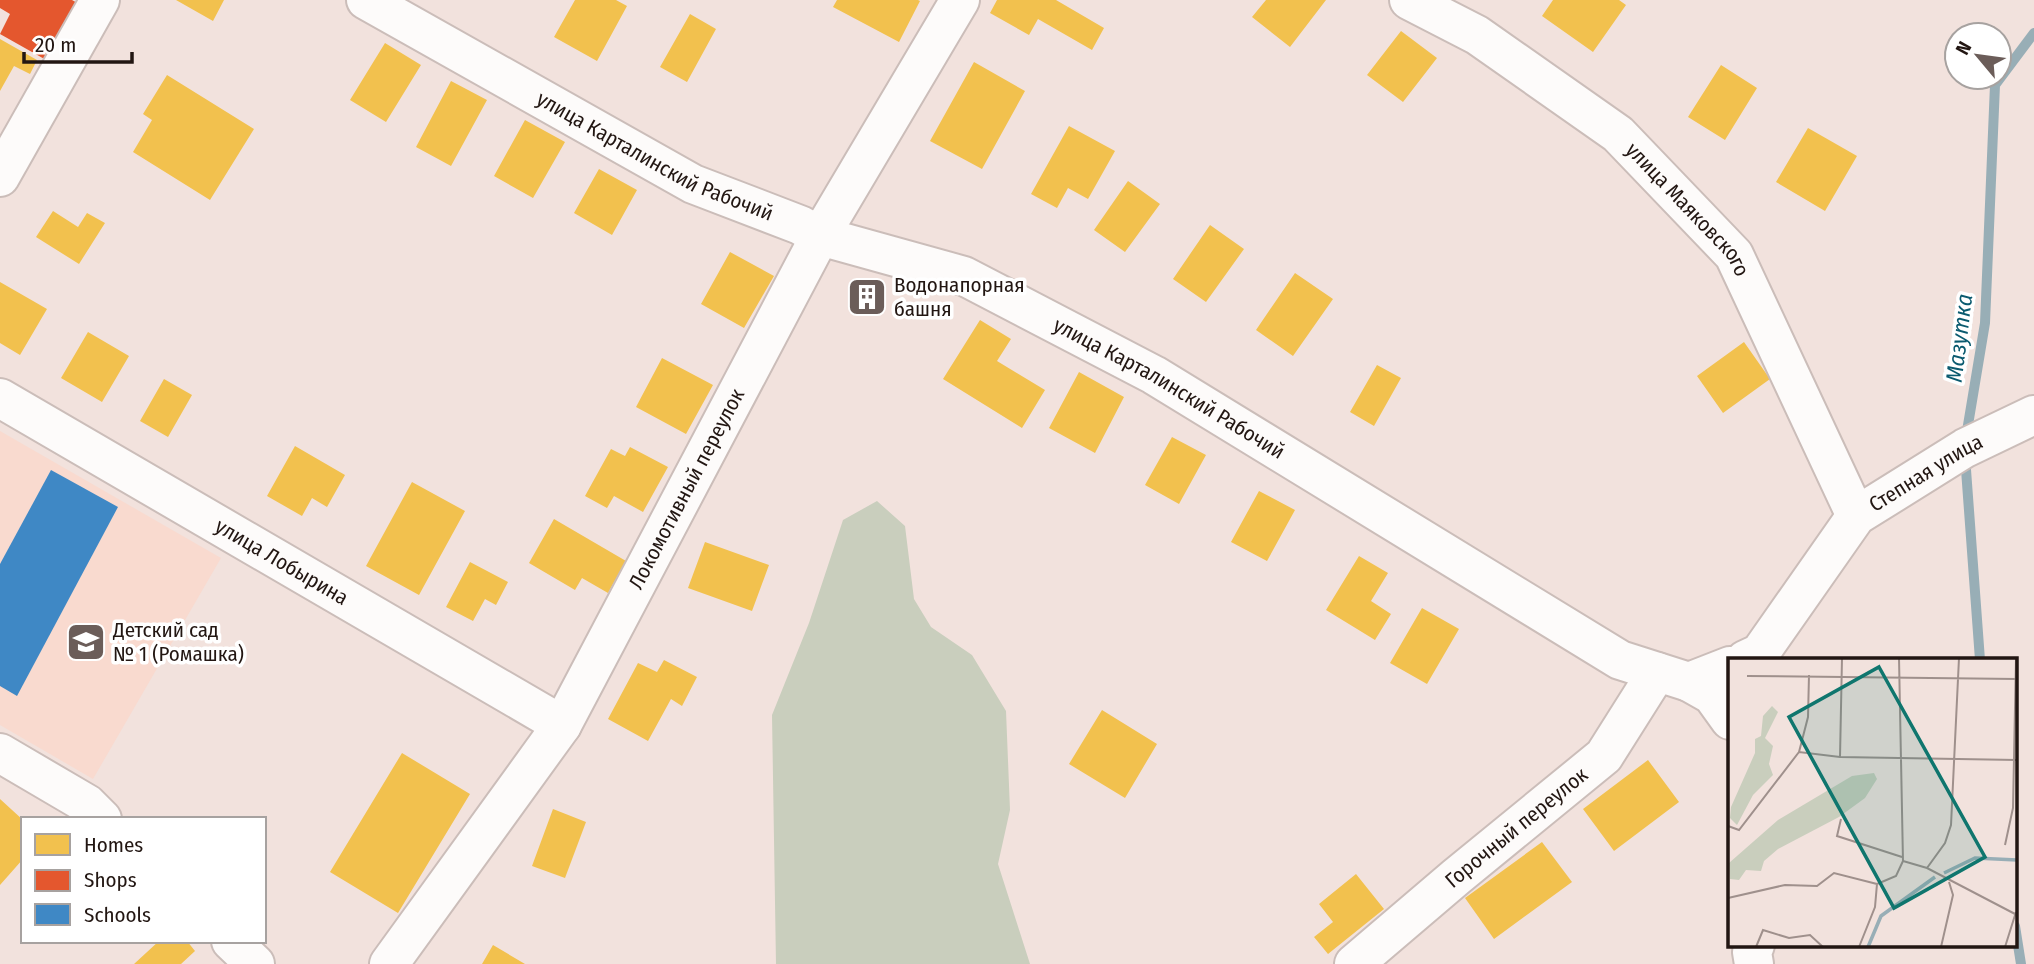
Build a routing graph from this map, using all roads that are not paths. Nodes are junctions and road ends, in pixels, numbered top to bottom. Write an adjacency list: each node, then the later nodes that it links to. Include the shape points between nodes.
1 (100, 0): 5 (street)
2 (366, 0): 6 (street, улица Карталинский Рабочий, via 693,184)
3 (960, 0): 6 (street, Локомотивный переулок)
4 (1409, 0): 9 (street, улица Маяковского, via 1477,35 1618,134 1734,255)
5 (0, 177)
6 (820, 236): 12 (street, улица Карталинский Рабочий, via 964,276 1166,382 1620,660); 14 (street, Локомотивный переулок)
7 (0, 398): 14 (street, улица Лобырина)
8 (2034, 415): 9 (street, Степная улица, via 1965,448)
9 (1856, 516): 10 (street, Степная улица)
10 (1747, 658)
11 (1728, 664): 12 (street)
12 (1673, 677): 13 (street, улица Карталинский Рабочий, via 1713,695); 21 (street, Горочный переулок, via 1604,756)
13 (1728, 717)
14 (562, 725): 20 (street, Локомотивный переулок)
15 (0, 752): 16 (street, via 87,804)
16 (100, 817)
17 (233, 943): 19 (street)
18 (1755, 946): 22 (street)
19 (255, 964)
20 (389, 964)
21 (1354, 964)
22 (1754, 964)

